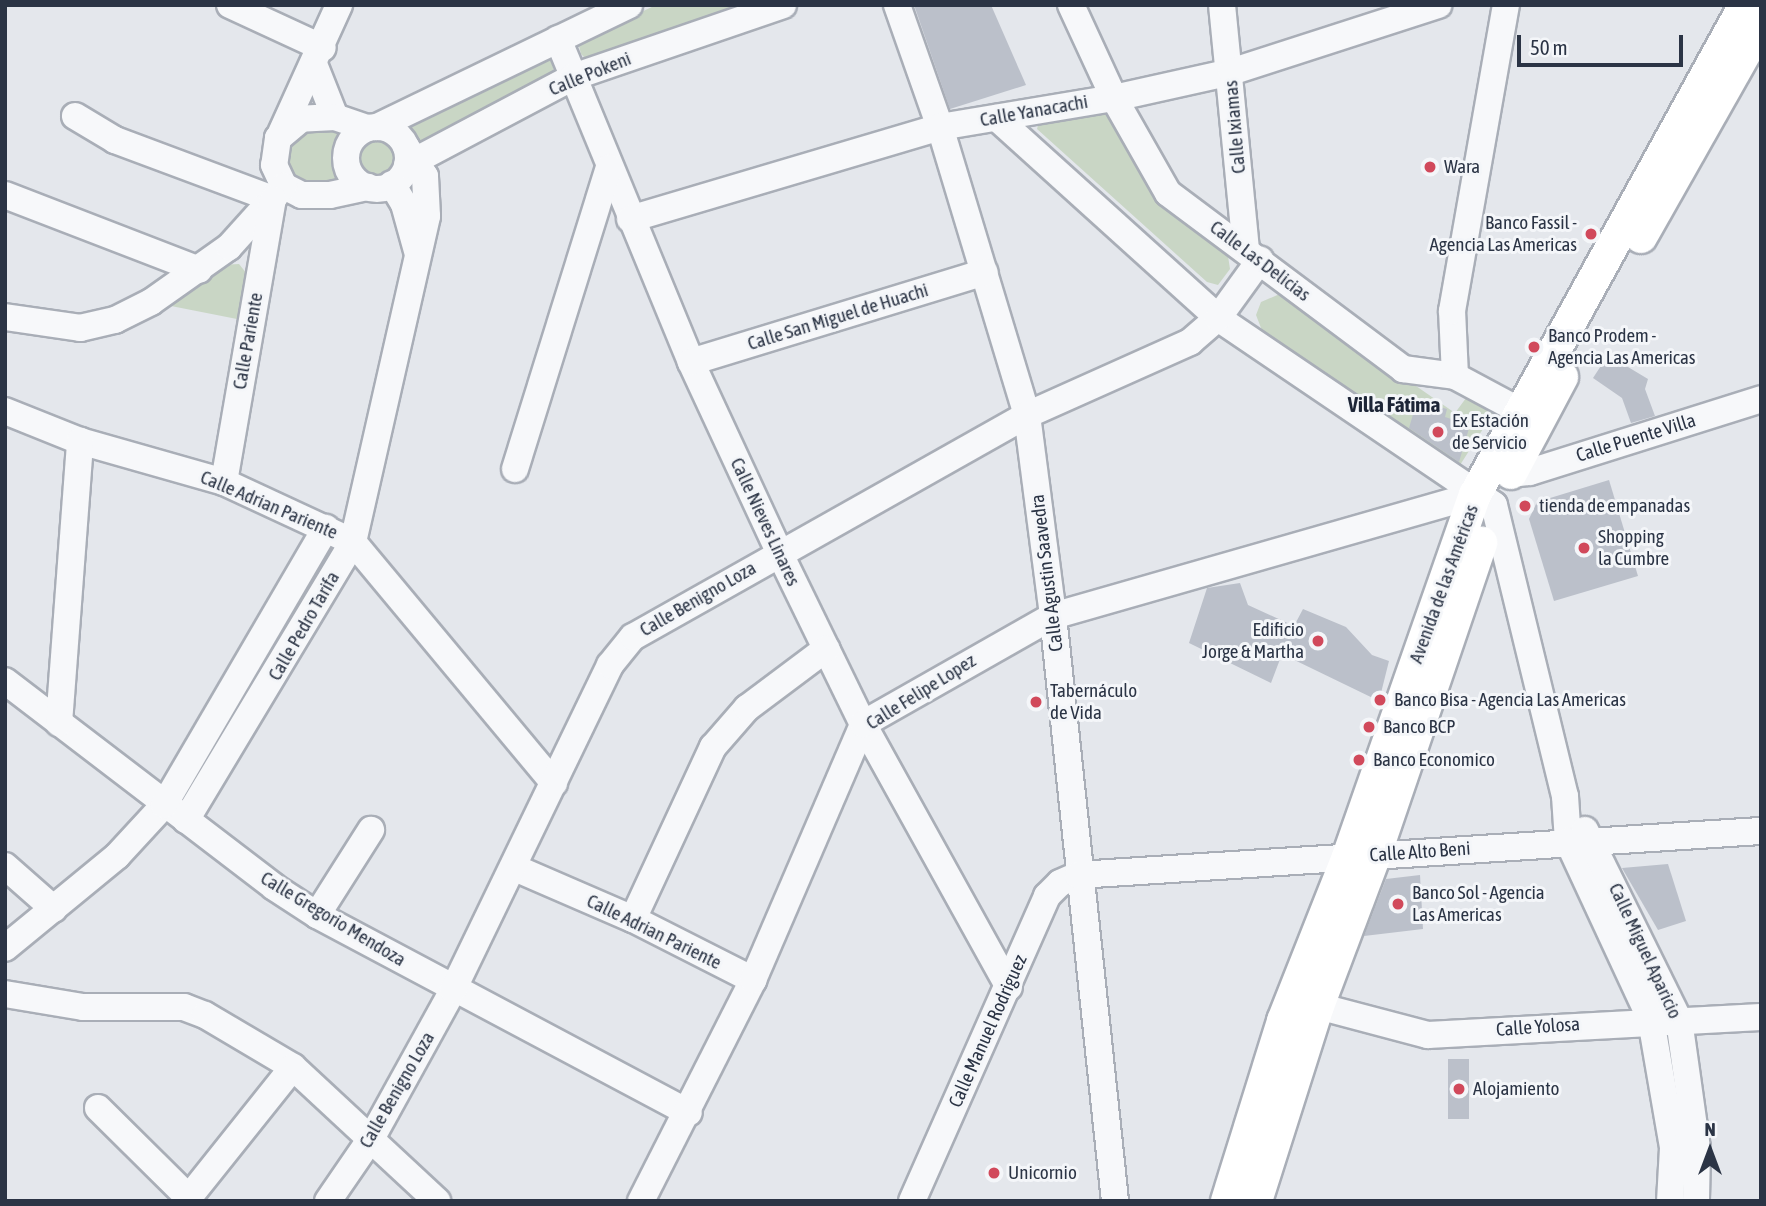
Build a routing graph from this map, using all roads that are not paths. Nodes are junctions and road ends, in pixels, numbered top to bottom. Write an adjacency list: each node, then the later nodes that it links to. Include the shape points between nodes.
1 (230, 5): 13 (street)
2 (340, 5): 13 (street)
3 (629, 5): 12 (street)
4 (783, 5): 15 (street, Calle Pokeni)
5 (897, 5): 20 (street, Calle Agustin Saavedra)
6 (1071, 5): 16 (street, Calle Las Delicias)
7 (1222, 5): 14 (street, Calle Ixiamas)
8 (1438, 5): 14 (street, Calle Yanacachi)
9 (1506, 5): 34 (street, via 1452,311)
10 (1745, 5): 38 (main road, Avenida de las Américas)
11 (1761, 25): 38 (main road, Avenida de las Américas)
12 (558, 39): 15 (street, Calle Nieves Linares); 21 (street)
13 (318, 56): 18 (street); 22 (street)
14 (1231, 72): 16 (street, Calle Yanacachi); 28 (street, Calle Ixiamas)
15 (573, 77): 23 (street, Calle Nieves Linares); 24 (street, Calle Pokeni)
16 (1114, 98): 19 (street, Calle Yanacachi); 28 (street, Calle Las Delicias, via 1168,193)
17 (75, 116): 25 (street, Calle Pokeni, via 114,140)
18 (335, 117): 21 (street); 22 (street, via 300,119)
19 (997, 118): 20 (street, Calle Yanacachi); 32 (street)
20 (940, 127): 27 (street, Calle Yanacachi); 30 (street, Calle Agustin Saavedra)
21 (372, 128): 24 (street, via 395,132); 24 (street, Calle Pedro Tarifa, via 354,137 346,156 351,176)
22 (278, 138): 25 (street, via 274,165)
23 (609, 167): 27 (street, Calle Nieves Linares); 40 (street)
24 (398, 168): 25 (street, Calle Pokeni, via 314,196); 45 (street, Calle Pedro Tarifa, via 428,190)
25 (279, 192): 29 (street, via 229,247); 42 (street, Calle Pariente)
26 (5, 195): 29 (street)
27 (630, 219): 33 (street, Calle Nieves Linares)
28 (1253, 255): 32 (street); 34 (street, Calle Las Delicias, via 1403,369)
29 (199, 270): 31 (street, via 114,320 80,328)
30 (985, 272): 33 (street, Calle San Miguel de Huachi); 37 (street, Calle Agustin Saavedra)
31 (5, 317)
32 (1218, 318): 37 (street, Calle Benigno Loza, via 1190,342); 43 (street)
33 (691, 362): 46 (street, Calle Nieves Linares)
34 (1454, 376): 38 (street, Calle Las Delicias)
35 (1761, 399): 41 (street, Calle Puente Villa, via 1530,472)
36 (5, 411): 39 (street, Calle Adrian Pariente)
37 (1027, 415): 46 (street, Calle Benigno Loza); 47 (street, Calle Agustin Saavedra)
38 (1529, 416): 41 (main road, Avenida de las Américas); 43 (main road, Avenida de las Américas)
39 (80, 441): 42 (street, Calle Adrian Pariente); 50 (street)
40 (515, 468)
41 (1510, 474): 43 (main road, Avenida de las Américas)
42 (223, 482): 44 (street, Calle Adrian Pariente)
43 (1484, 500): 47 (street, Calle Felipe Lopez); 57 (street, Calle Miguel Aparicio); 58 (main road, Avenida de las Américas)
44 (326, 528): 45 (street, Calle Adrian Pariente); 53 (street)
45 (353, 542): 52 (street, Calle Adrian Pariente); 54 (street, Calle Pedro Tarifa)
46 (779, 552): 48 (street, Calle Nieves Linares); 52 (street, Calle Benigno Loza, via 633,637 610,665)
47 (1053, 616): 51 (street, Calle Felipe Lopez); 61 (street, Calle Agustin Saavedra)
48 (826, 649): 51 (street, Calle Nieves Linares); 64 (street, via 747,708 713,747)
49 (5, 681): 50 (street, Calle Gregorio Mendoza)
50 (59, 723): 53 (street, Calle Gregorio Mendoza)
51 (863, 724): 66 (street, Calle Felipe Lopez); 67 (street, Calle Nieves Linares)
52 (554, 783): 60 (street, Calle Benigno Loza)
53 (164, 804): 54 (street, Calle Gregorio Mendoza); 62 (street, via 117,856)
54 (186, 820): 63 (street, Calle Gregorio Mendoza)
55 (371, 830): 63 (street)
56 (1761, 831): 57 (street, Calle Alto Beni)
57 (1580, 842): 58 (street, Calle Alto Beni); 72 (street, Calle Miguel Aparicio); 73 (street, Calle Miguel Aparicio)
58 (1362, 856): 61 (street, Calle Alto Beni); 70 (main road, Avenida de las Américas); 84 (main road, Avenida de las Américas, via 1283,1021)
59 (5, 866): 62 (street)
60 (515, 868): 64 (street, Calle Adrian Pariente); 68 (street, Calle Benigno Loza)
61 (1078, 875): 67 (street, Calle Manuel Rodriguez, via 1047,897); 83 (street, Calle Agustin Saavedra)
62 (54, 909): 65 (street)
63 (317, 915): 68 (street, Calle Gregorio Mendoza)
64 (633, 919): 66 (street, Calle Adrian Pariente)
65 (5, 948)
66 (753, 980): 76 (street, Calle Felipe Lopez)
67 (1009, 987): 82 (street, Calle Manuel Rodriguez)
68 (453, 990): 76 (street, Calle Gregorio Mendoza); 77 (street, Calle Benigno Loza)
69 (5, 994): 74 (street, via 83,1007 184,1007)
70 (1318, 1006): 72 (street, Calle Yolosa, via 1428,1035); 85 (main road, Avenida de las Américas)
71 (1761, 1017): 73 (street, Calle Yolosa)
72 (1651, 1020): 73 (street, Calle Yolosa); 86 (street, Calle Miguel Aparicio, via 1673,1148)
73 (1679, 1020): 87 (street, Calle Miguel Aparicio, via 1697,1148)
74 (293, 1067): 77 (street); 78 (street)
75 (98, 1108): 78 (street)
76 (689, 1113): 81 (street, Calle Felipe Lopez)
77 (372, 1137): 79 (street, Calle Benigno Loza); 80 (street)
78 (187, 1199)
79 (328, 1201)
80 (437, 1201)
81 (641, 1201)
82 (912, 1201)
83 (1115, 1201)
84 (1227, 1201)
85 (1256, 1201)
86 (1670, 1201)
87 (1696, 1201)

